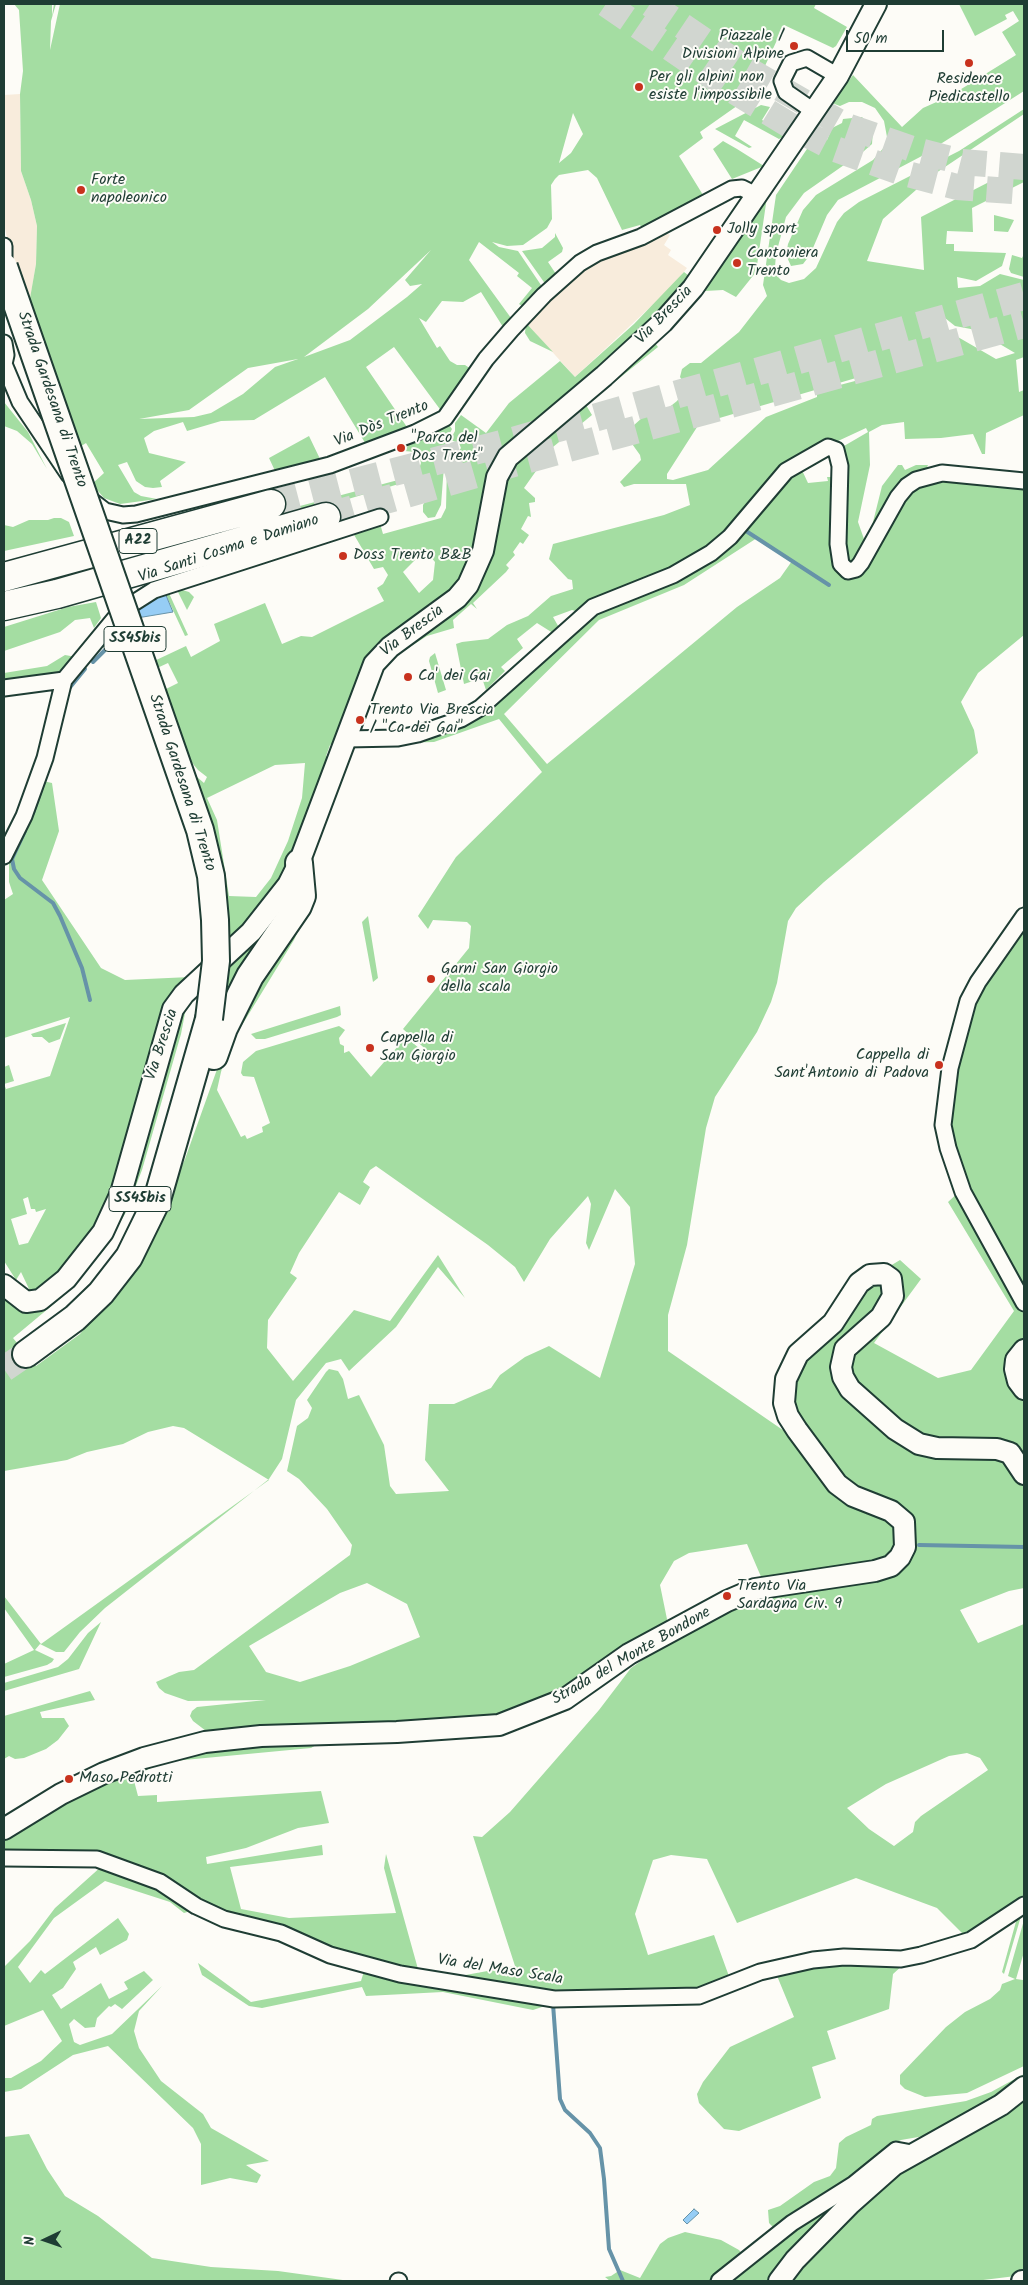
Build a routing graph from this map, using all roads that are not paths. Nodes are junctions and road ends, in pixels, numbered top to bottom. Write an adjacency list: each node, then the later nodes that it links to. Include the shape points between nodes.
1 (876, 4): 2 (street, Via Brescia)
2 (838, 76): 3 (street, Via Brescia); 3 (street, via 807,58 791,63 784,74 786,92)
3 (815, 112): 4 (street, Via Brescia)
4 (758, 196): 11 (street, Via Dòs Trento, via 742,188 732,189 641,237 597,253 580,263 511,330 486,359 445,418 415,434 330,465 136,514 112,514 92,503 67,473); 22 (street, Via Brescia, via 693,288 663,322 508,457 497,478 483,551 468,585 440,613 381,655 374,664)
5 (4, 246): 6 (street)
6 (4, 267): 26 (highway, Strada Gardesana di Trento / SS45bis, bridge, via 200,830 211,876 216,920 216,961)
7 (4, 312): 26 (highway, Strada Gardesana di Trento / SS45bis, via 185,837 200,924)
8 (4, 343): 9 (street)
9 (4, 364): 11 (street, Via Dòs Trento)
10 (4, 390): 11 (street, Via Dòs Trento)
11 (20, 402)
12 (1024, 481): 22 (street, via 942,473 916,480 898,497 861,564 848,571 841,564 838,544 840,466 836,450 828,447 786,471 730,537 711,553 673,574 593,607 480,708 461,719 418,734 398,738)
13 (272, 504): 16 (highway, A22)
14 (326, 517): 17 (highway, A22)
15 (380, 517): 20 (street, Via Santi Cosma e Damiano, via 154,590 121,611)
16 (4, 577)
17 (57, 594): 18 (highway, A22); 19 (highway, via 29,612)
18 (4, 606)
19 (4, 619)
20 (64, 680): 21 (street); 23 (street, via 45,758 24,816)
21 (4, 688)
22 (346, 739): 24 (street, Via Brescia)
23 (4, 856)
24 (299, 863): 27 (highway, via 302,887 298,906 250,976 224,1028 183,1151); 28 (street, Via Brescia, via 271,909 173,1008 121,1193 103,1232 66,1279 40,1300 24,1301)
25 (1024, 916): 29 (street, via 968,1001 950,1068 943,1125 963,1192)
26 (201, 1017): 27 (highway, Strada Gardesana di Trento / SS45bis); 27 (highway, Strada Gardesana di Trento / SS45bis, via 136,1211 120,1240 81,1288 21,1348 75,1318 101,1293 130,1257)
27 (157, 1200)
28 (4, 1285)
29 (1024, 1303)
30 (1024, 1350): 31 (street, via 1016,1360 1015,1369)
31 (1024, 1389)
32 (1024, 1474): 33 (street, Strada del Monte Bondone, via 1010,1454 997,1449 937,1448 919,1444 895,1429 850,1388 841,1367 845,1348 881,1317 893,1296 891,1279 884,1274 870,1275 859,1283 833,1323 798,1354 790,1367 783,1391 788,1416 837,1484 853,1496 891,1511 904,1522 905,1547 891,1566 755,1589 630,1654 565,1699 499,1726 261,1736 205,1742 144,1758 104,1773 61,1794)
33 (4, 1829)
34 (4, 1858): 35 (street, Via del Maso Scala, via 97,1859 160,1882 196,1906 224,1919 280,1933 330,1955 400,1974 554,1999 699,1996 760,1972 813,1960 921,1956 971,1940)
35 (1024, 1905)
36 (1024, 2087): 37 (street, via 1001,2105)
37 (912, 2153): 38 (street, via 896,2150 854,2184 792,2222); 39 (street, via 850,2204)
38 (719, 2281)
39 (779, 2281)

